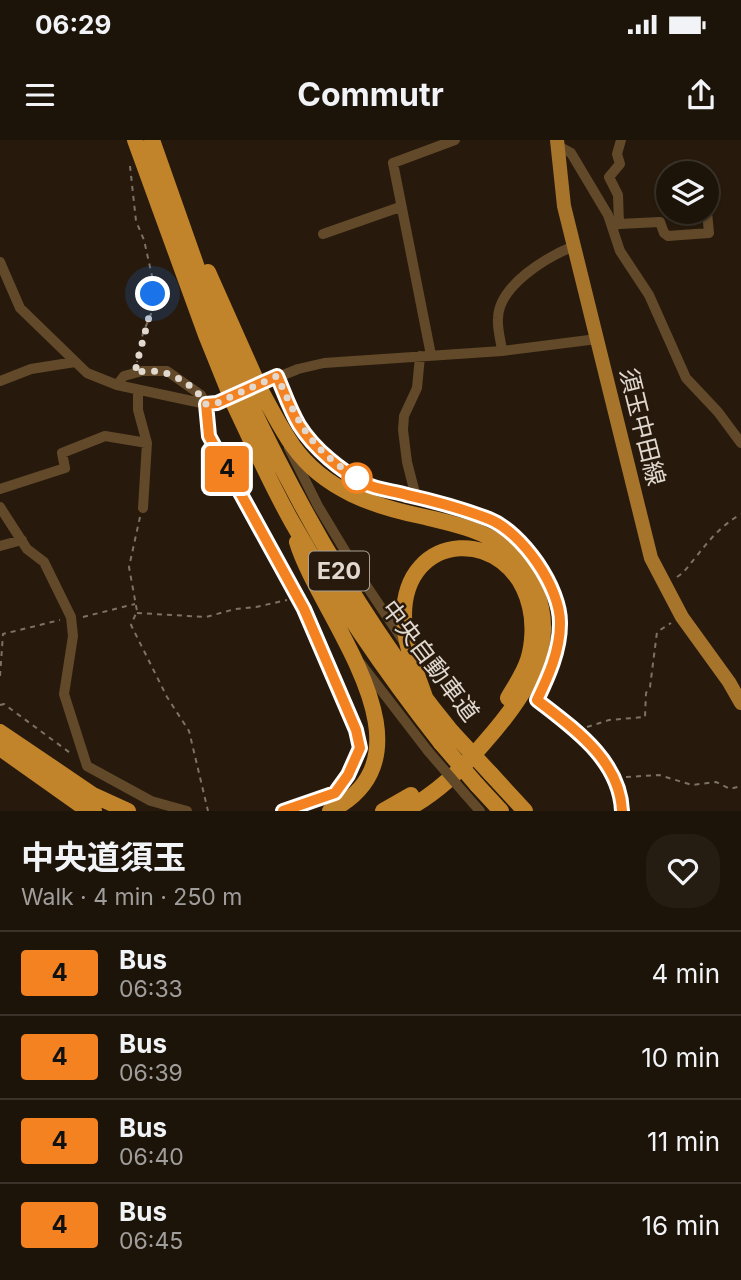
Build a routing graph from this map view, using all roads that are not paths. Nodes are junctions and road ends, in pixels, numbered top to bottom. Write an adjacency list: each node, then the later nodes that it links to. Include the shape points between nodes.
1 (135, 140): 22 (highway, 中央自動車道 / E20, bridge, via 206,335)
2 (152, 140): 22 (highway, 中央自動車道 / E20, bridge)
3 (455, 140): 6 (street, via 393,163)
4 (621, 140): 10 (street, via 620,164 610,177 618,195)
5 (557, 143): 10 (street, via 571,153); 12 (main road, 須玉中田線)
6 (400, 207): 11 (street); 16 (street)
7 (656, 222): 10 (street)
8 (661, 224): 9 (street, via 668,236 709,233)
9 (708, 224)
10 (615, 225): 26 (street, via 620,251 649,295 686,379)
11 (323, 234)
12 (574, 246): 14 (main road, 須玉中田線); 15 (street, via 530,270 502,303 498,318)
13 (0, 262): 17 (street, via 20,308)
14 (597, 339): 15 (street); 37 (main road, 須玉中田線, via 656,570 682,617)
15 (502, 351): 16 (street)
16 (426, 356): 18 (street, via 324,363); 28 (street, via 403,430)
17 (75, 362): 19 (street, via 31,369); 20 (street, via 87,373)
18 (277, 376): 23 (street); 28 (street, via 299,424 315,445 368,485)
19 (0, 381)
20 (117, 384): 21 (street); 23 (street, via 135,373 167,371)
21 (138, 390): 23 (street); 25 (street)
22 (247, 397): 24 (highway); 31 (highway, 中央自動車道 / E20); 36 (highway, 中央自動車道 / E20, via 323,544)
23 (206, 404): 45 (street, via 209,436 298,597 360,748 335,793)
24 (286, 435): 35 (street, via 318,506); 48 (highway, via 324,478 359,499 467,527 497,541 528,573 539,598 542,646 530,682 516,705 446,783)
25 (147, 443): 27 (street, via 105,436 62,453 65,468); 30 (street)
26 (741, 443)
27 (0, 489)
28 (416, 497): 52 (street, via 491,520 527,547 556,599 561,623 558,647 537,700 598,754 615,779)
29 (0, 507): 32 (street)
30 (143, 508)
31 (291, 520): 34 (highway, via 304,565); 39 (highway, 中央自動車道 / E20, via 351,619)
32 (22, 540): 33 (street); 44 (street, via 44,562 71,617 73,636 64,694 87,766 151,801)
33 (0, 546)
34 (348, 645): 39 (street); 46 (highway, via 368,691 378,739 362,785)
35 (411, 652): 36 (highway); 47 (highway, via 405,630 406,600 424,564 436,554 459,547 486,551 507,564 524,588 531,613 531,643 520,677 494,717 440,775)
36 (426, 700): 39 (highway, 中央自動車道 / E20)
37 (741, 702)
38 (0, 733): 40 (highway)
39 (440, 742): 41 (highway, 中央自動車道 / E20, bridge); 51 (highway, 中央自動車道 / E20, bridge, via 491,774)
40 (7, 748): 42 (highway); 43 (highway)
41 (471, 790): 49 (street); 50 (highway, 中央自動車道 / E20)
42 (94, 811)
43 (128, 811)
44 (187, 811)
45 (283, 811)
46 (330, 811)
47 (383, 811)
48 (404, 811)
49 (480, 811)
50 (501, 811)
51 (525, 811)
52 (622, 811)

